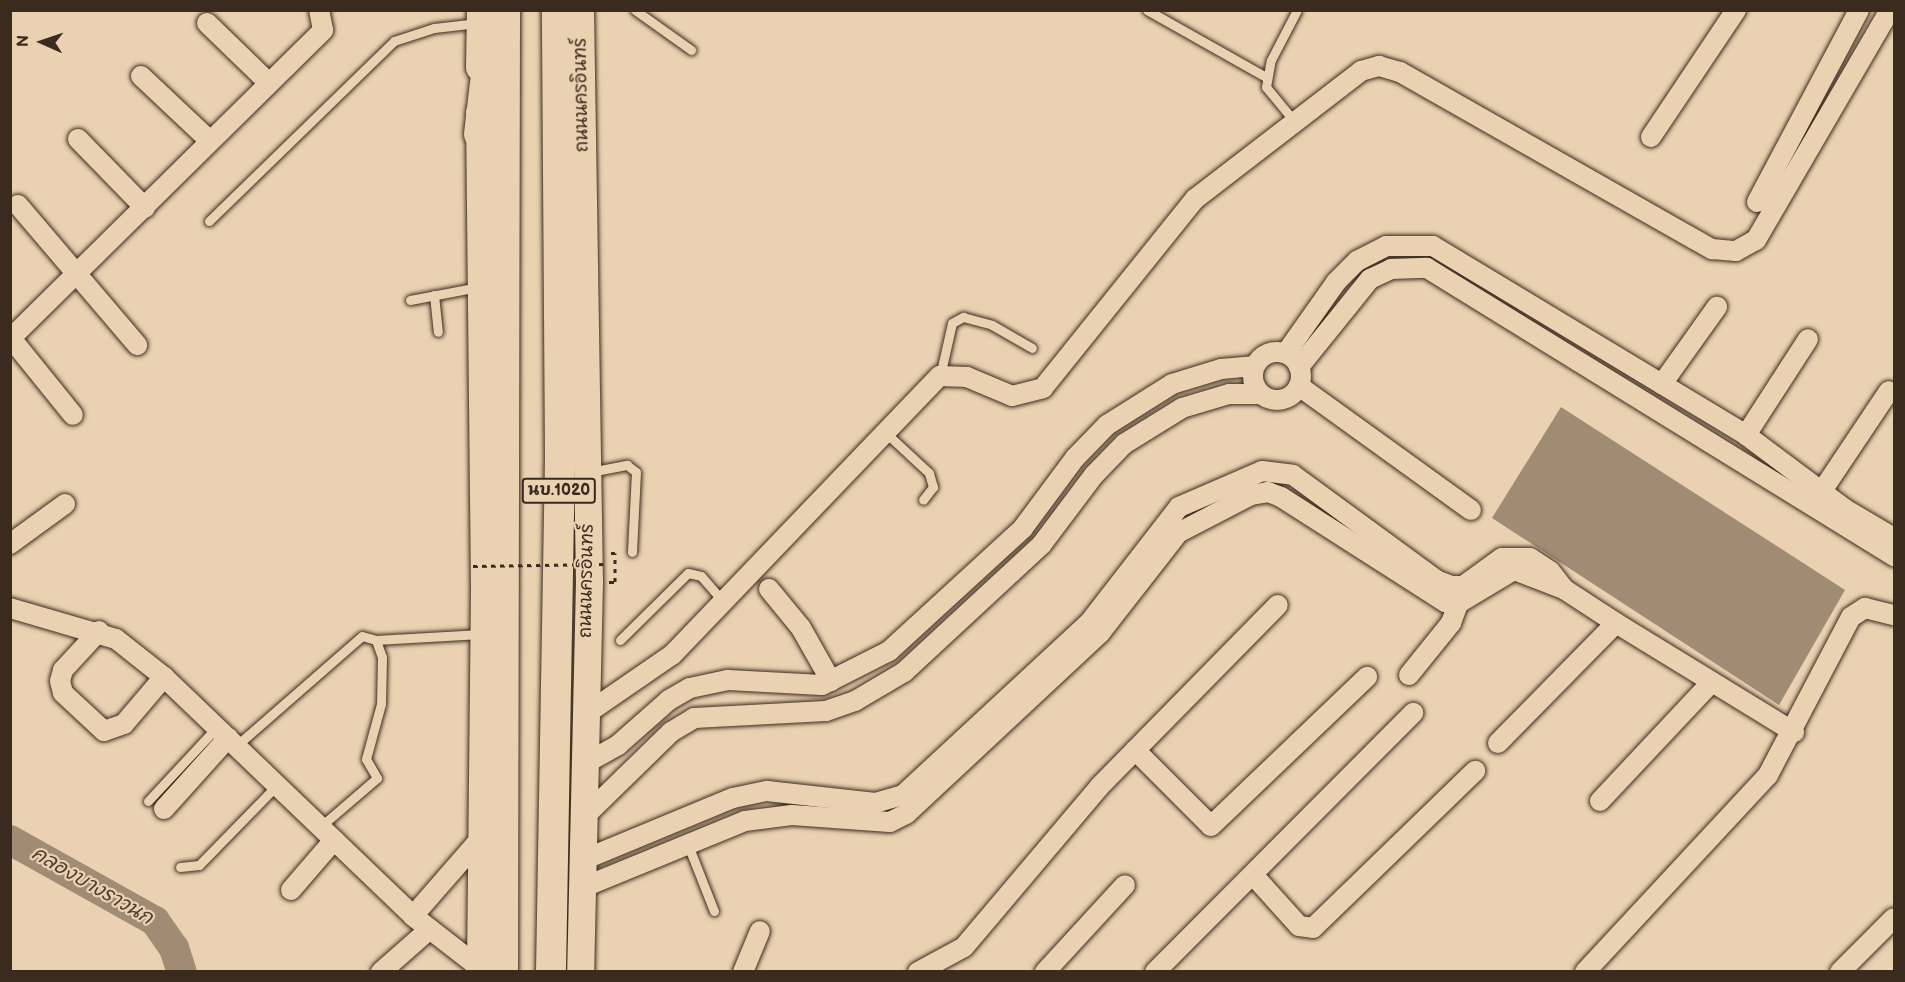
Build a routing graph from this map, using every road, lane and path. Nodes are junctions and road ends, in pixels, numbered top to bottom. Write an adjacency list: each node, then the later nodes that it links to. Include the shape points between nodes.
1 (319, 10): 15 (street, via 323,30)
2 (557, 10): 115 (main road, ถนนนครอินทร์ / นบ.1020, via 560,458)
3 (580, 10): 48 (main road, ถนนนครอินทร์ / นบ.1020)
4 (635, 10): 12 (lane)
5 (1147, 10): 14 (lane)
6 (1297, 10): 14 (lane)
7 (1736, 10): 18 (street)
8 (1859, 10): 21 (street)
9 (1890, 10): 16 (street, via 1756,240 1736,251 1712,249 1400,72 1379,66 1361,71)
10 (490, 13): 17 (main road); 24 (lane, via 394,41); 113 (main road, นบ.1020)
11 (207, 22): 15 (street)
12 (691, 50)
13 (141, 76): 20 (street)
14 (1266, 77): 16 (lane, via 1269,94)
15 (269, 82): 20 (street)
16 (1295, 122): 39 (street, via 1195,199 1043,388 1012,396 967,377)
17 (478, 134): 26 (main road)
18 (1651, 136)
19 (78, 140): 23 (street)
20 (209, 140): 23 (street)
21 (1757, 202)
22 (18, 205): 25 (street)
23 (145, 208): 25 (street)
24 (209, 221)
25 (73, 274): 31 (street); 34 (street)
26 (479, 287): 27 (lane); 70 (main road)
27 (434, 295): 28 (lane); 30 (lane)
28 (410, 300)
29 (1717, 307): 40 (street)
30 (438, 332)
31 (11, 338): 43 (street)
32 (1588, 338): 36 (street); 38 (street, via 1433,246 1386,246 1357,261 1336,282); 40 (street)
33 (1808, 339): 46 (street)
34 (137, 345)
35 (1032, 348): 39 (lane, via 992,325 963,317 952,322)
36 (1577, 357): 38 (street, via 1427,268 1391,268 1370,279 1352,296); 58 (street)
37 (1254, 366): 38 (street, via 1268,353); 42 (street, via 1252,376); 44 (street, via 1221,369 1172,384)
38 (1295, 369): 42 (street, via 1286,399); 53 (street)
39 (940, 375): 45 (street)
40 (1662, 384): 46 (street)
41 (1889, 391): 49 (street)
42 (1259, 394): 47 (street, via 1228,394 1182,408)
43 (73, 415)
44 (1107, 425): 47 (street); 71 (street, via 1075,458 1023,528)
45 (887, 434): 50 (lane, via 929,473 933,487); 64 (street)
46 (1746, 435): 49 (street)
47 (1124, 444): 74 (street, via 1094,475 1042,544)
48 (587, 472): 57 (lane, via 627,465 636,472); 82 (main road, ถนนนครอินทร์ / นบ.1020)
49 (1822, 491): 55 (street)
50 (923, 500)
51 (65, 504): 56 (street)
52 (1336, 506): 54 (street); 61 (street, via 1293,475 1262,471 1179,507); 63 (street)
53 (1471, 510)
54 (1323, 521): 61 (street, via 1268,492 1251,495 1178,532); 63 (street, via 1429,596)
55 (1894, 538)
56 (10, 544)
57 (632, 552)
58 (1894, 556)
59 (604, 564): 60 (path, bridge)
60 (473, 566)
61 (1128, 588): 92 (street)
62 (769, 589): 78 (street, via 801,628)
63 (1461, 595): 68 (street, via 1502,558 1514,555 1550,571 1564,589); 75 (street, via 1451,623)
64 (724, 602): 73 (lane, via 701,576 688,573); 82 (street, via 672,655)
65 (1278, 605): 89 (street)
66 (10, 608): 69 (street)
67 (1894, 615): 85 (street, via 1865,608 1851,616)
68 (1616, 623): 79 (street); 87 (street)
69 (99, 631): 77 (street); 77 (street, via 63,670 60,681 63,693 104,731 124,724)
70 (484, 634): 72 (lane); 100 (main road)
71 (909, 635): 74 (street); 78 (street)
72 (376, 639): 86 (lane, via 362,636); 99 (lane, via 382,657 381,704 366,759 377,778)
73 (620, 640)
74 (926, 655): 83 (street, via 855,701 826,711)
75 (1409, 675)
76 (1367, 676): 89 (street, via 1210,826)
77 (164, 677): 86 (street)
78 (831, 681): 80 (street)
79 (1710, 684): 85 (street); 94 (street)
80 (779, 685): 83 (street); 84 (street, via 750,679 710,682 669,700)
81 (1413, 713): 104 (street)
82 (586, 714): 90 (main road, ถนนนครอินทร์ / นบ.1020)
83 (778, 714): 88 (street, via 694,718)
84 (642, 725): 88 (street); 90 (street)
85 (1794, 732): 121 (street, via 1768,775)
86 (227, 737): 93 (street); 95 (street)
87 (1498, 743)
88 (656, 748): 97 (street)
89 (1135, 750): 118 (street, via 964,947)
90 (586, 763): 97 (main road, ถนนนครอินทร์ / นบ.1020)
91 (1474, 771): 104 (street, via 1313,928 1299,926)
92 (930, 783): 96 (street, via 892,801 767,791); 98 (street, via 891,822 792,815 745,821)
93 (277, 785): 99 (street); 103 (lane, via 199,865)
94 (1600, 801)
95 (156, 805)
96 (714, 807): 98 (street); 102 (street)
97 (586, 815): 102 (main road, ถนนนครอินทร์ / นบ.1020)
98 (724, 830): 101 (street)
99 (327, 834): 107 (street); 109 (street)
100 (482, 838): 109 (street); 113 (main road)
101 (688, 845): 106 (street); 108 (lane)
102 (583, 860): 106 (main road, ถนนนครอินทร์ / นบ.1020)
103 (180, 867)
104 (1254, 876): 120 (street)
105 (1125, 885): 119 (street)
106 (584, 887): 116 (main road, ถนนนครอินทร์ / นบ.1020)
107 (291, 890)
108 (714, 911)
109 (413, 916): 111 (street)
110 (1894, 918): 122 (street)
111 (430, 929): 113 (street); 114 (street)
112 (760, 931): 117 (street)
113 (488, 971)
114 (381, 972)
115 (551, 972)
116 (580, 972)
117 (743, 972)
118 (918, 972)
119 (1045, 972)
120 (1155, 972)
121 (1585, 972)
122 (1840, 972)

